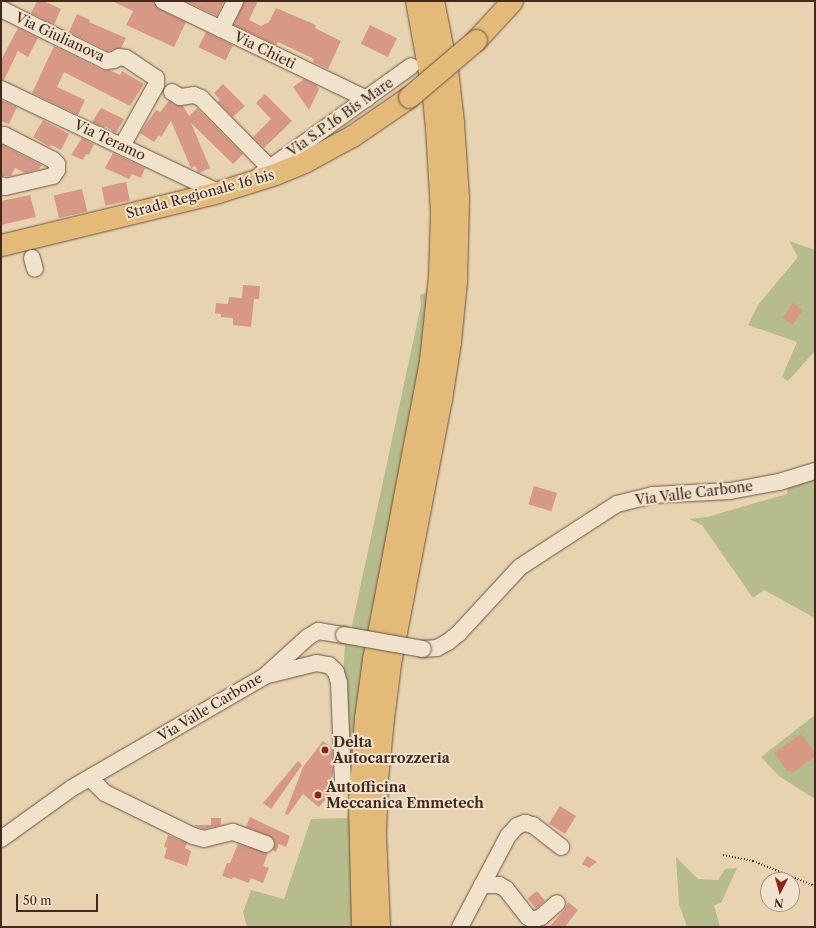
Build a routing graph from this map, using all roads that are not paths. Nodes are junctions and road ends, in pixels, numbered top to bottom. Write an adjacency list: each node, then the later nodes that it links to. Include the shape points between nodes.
1 (163, 1): 7 (street, Via Chieti)
2 (235, 1): 7 (street)
3 (417, 1): 25 (highway, via 433,89 437,127 442,212 440,277 424,402 372,674 361,777)
4 (433, 1): 25 (highway, via 447,71 454,129 458,198 456,282 441,400 387,684)
5 (512, 1): 14 (main road, Strada Regionale 16 bis, bridge, via 476,40 409,97 352,136 304,162)
6 (1, 9): 13 (street, Via Giulianova, via 106,60 126,58 156,78 156,84)
7 (221, 29): 11 (street, Via Chieti)
8 (411, 66): 11 (street, Via S.P.16 Bis Mare)
9 (1, 90): 13 (street, Via Teramo)
10 (172, 92): 14 (street, via 180,98 194,95 201,98)
11 (367, 99): 14 (street, Via S.P.16 Bis Mare)
12 (1, 136): 15 (street, via 4,135 53,160 57,164 57,170 53,176 5,187)
13 (122, 146): 16 (street, Via Teramo)
14 (278, 168): 16 (main road, Strada Regionale 16 bis, via 249,183); 16 (street, Via S.P.16 Bis Mare, via 272,184 246,193)
15 (1, 185)
16 (219, 191): 17 (main road, Strada Regionale 16 bis)
17 (1, 245)
18 (815, 471): 19 (street, Via Valle Carbone, bridge, via 779,482 730,491 652,495 617,504 520,567 458,634 437,648 423,649 318,632 308,637)
19 (264, 676): 20 (street, Via Valle Carbone); 21 (street, via 316,662 329,665 336,672 339,683)
20 (93, 776): 22 (street, Via Valle Carbone); 23 (street, via 94,782 106,793 193,836 204,839 233,832)
21 (343, 784)
22 (1, 839)
23 (266, 844)
24 (561, 847): 26 (street, via 533,825 525,823 517,826 508,836)
25 (369, 860): 28 (highway); 29 (highway)
26 (482, 885): 27 (street, via 499,885 506,889 533,920 541,918); 30 (street)
27 (557, 902)
28 (363, 927)
29 (379, 927)
30 (460, 927)

